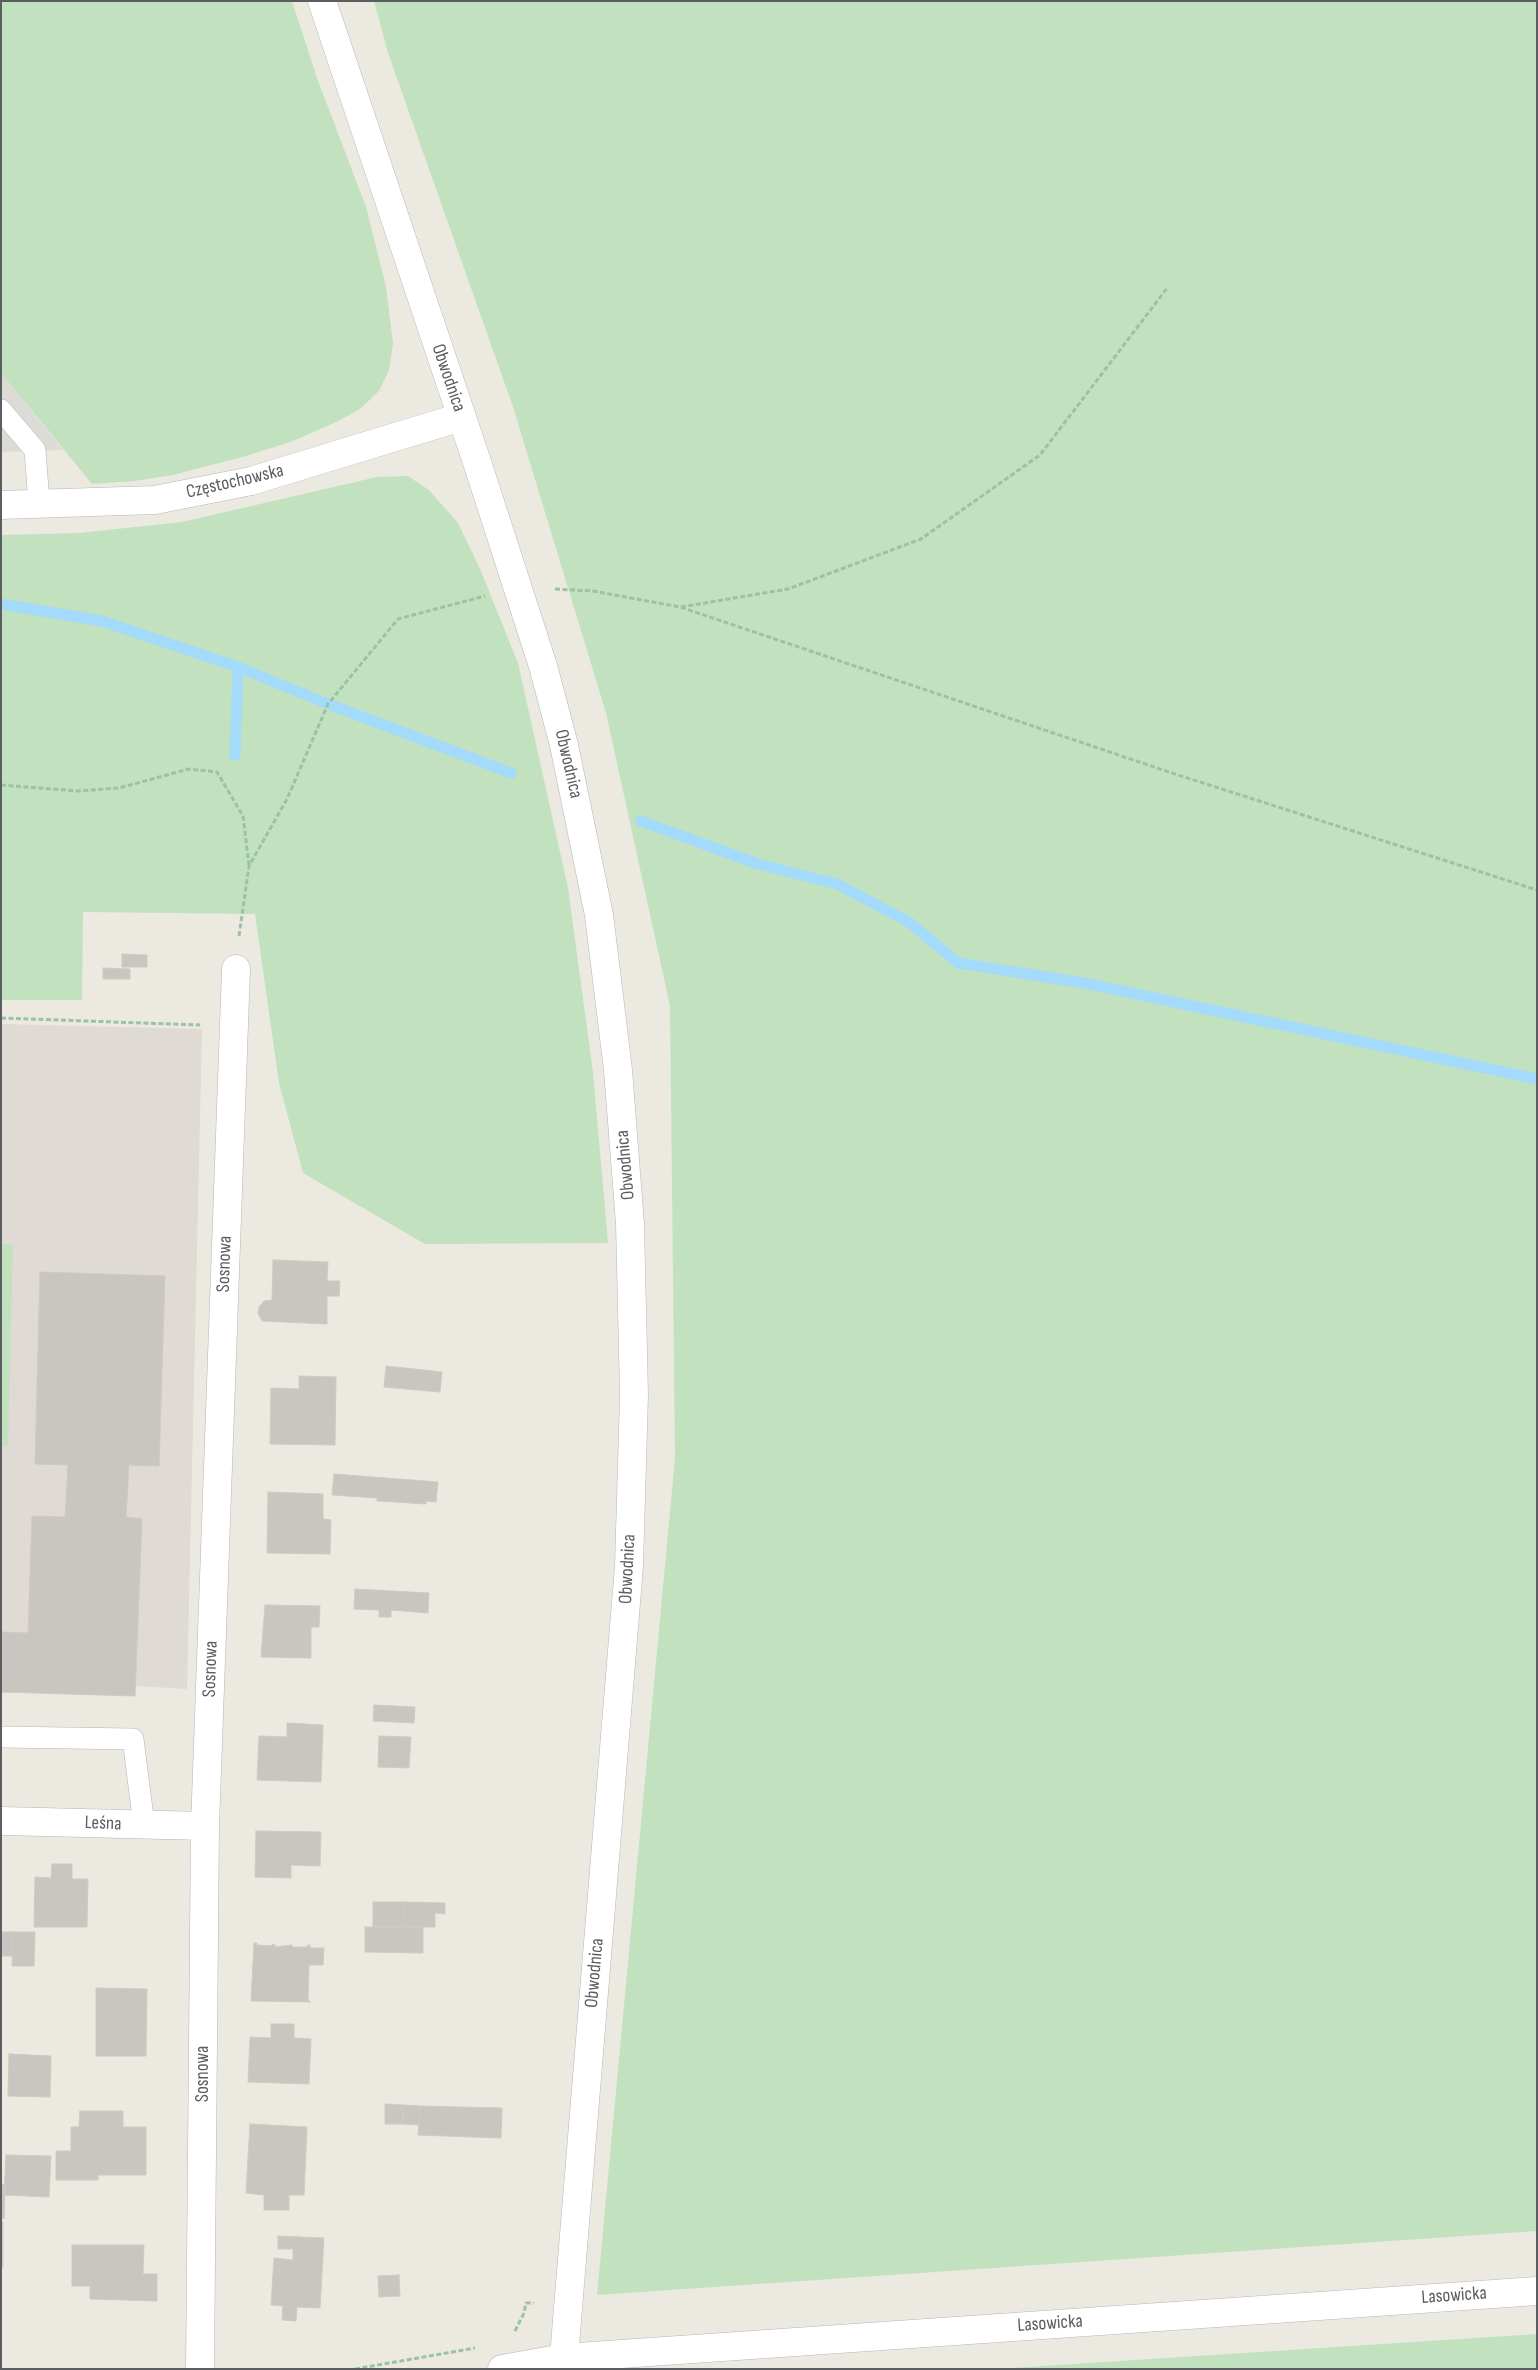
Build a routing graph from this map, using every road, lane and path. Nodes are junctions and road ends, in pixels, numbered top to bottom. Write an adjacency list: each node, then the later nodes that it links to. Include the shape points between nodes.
1 (322, 1): 4 (street, Obwodnica)
2 (1168, 287): 8 (path, via 1040,455 921,539 788,589)
3 (1, 410): 5 (lane, via 35,450)
4 (461, 418): 5 (street, Częstochowska, via 251,481 155,500); 7 (street, Obwodnica)
5 (39, 504): 6 (street, Częstochowska)
6 (1, 505)
7 (518, 588): 8 (path, via 593,591); 10 (path, via 398,619 328,704 287,799); 20 (street, Obwodnica, via 564,745 599,915 618,1070 630,1224 634,1395 629,1566)
8 (680, 607): 11 (path, via 1172,773)
9 (1, 785): 10 (path, via 78,791 119,788 189,769 217,772 243,816)
10 (249, 866): 12 (path)
11 (1537, 890)
12 (236, 969): 14 (street, Sosnowa)
13 (1, 1018): 14 (path)
14 (233, 1026): 18 (street, Sosnowa)
15 (1, 1737): 17 (lane, via 132,1739)
16 (1, 1821): 17 (street, Leśna)
17 (144, 1825): 18 (street, Leśna)
18 (205, 1826): 24 (street, Sosnowa)
19 (1537, 2290): 23 (street, Lasowicka)
20 (567, 2305): 21 (path, via 526,2302 520,2321); 23 (street, Obwodnica)
21 (510, 2335)
22 (483, 2347): 25 (path)
23 (563, 2363): 26 (street, Lasowicka)
24 (200, 2369)
25 (355, 2369)
26 (502, 2369)

